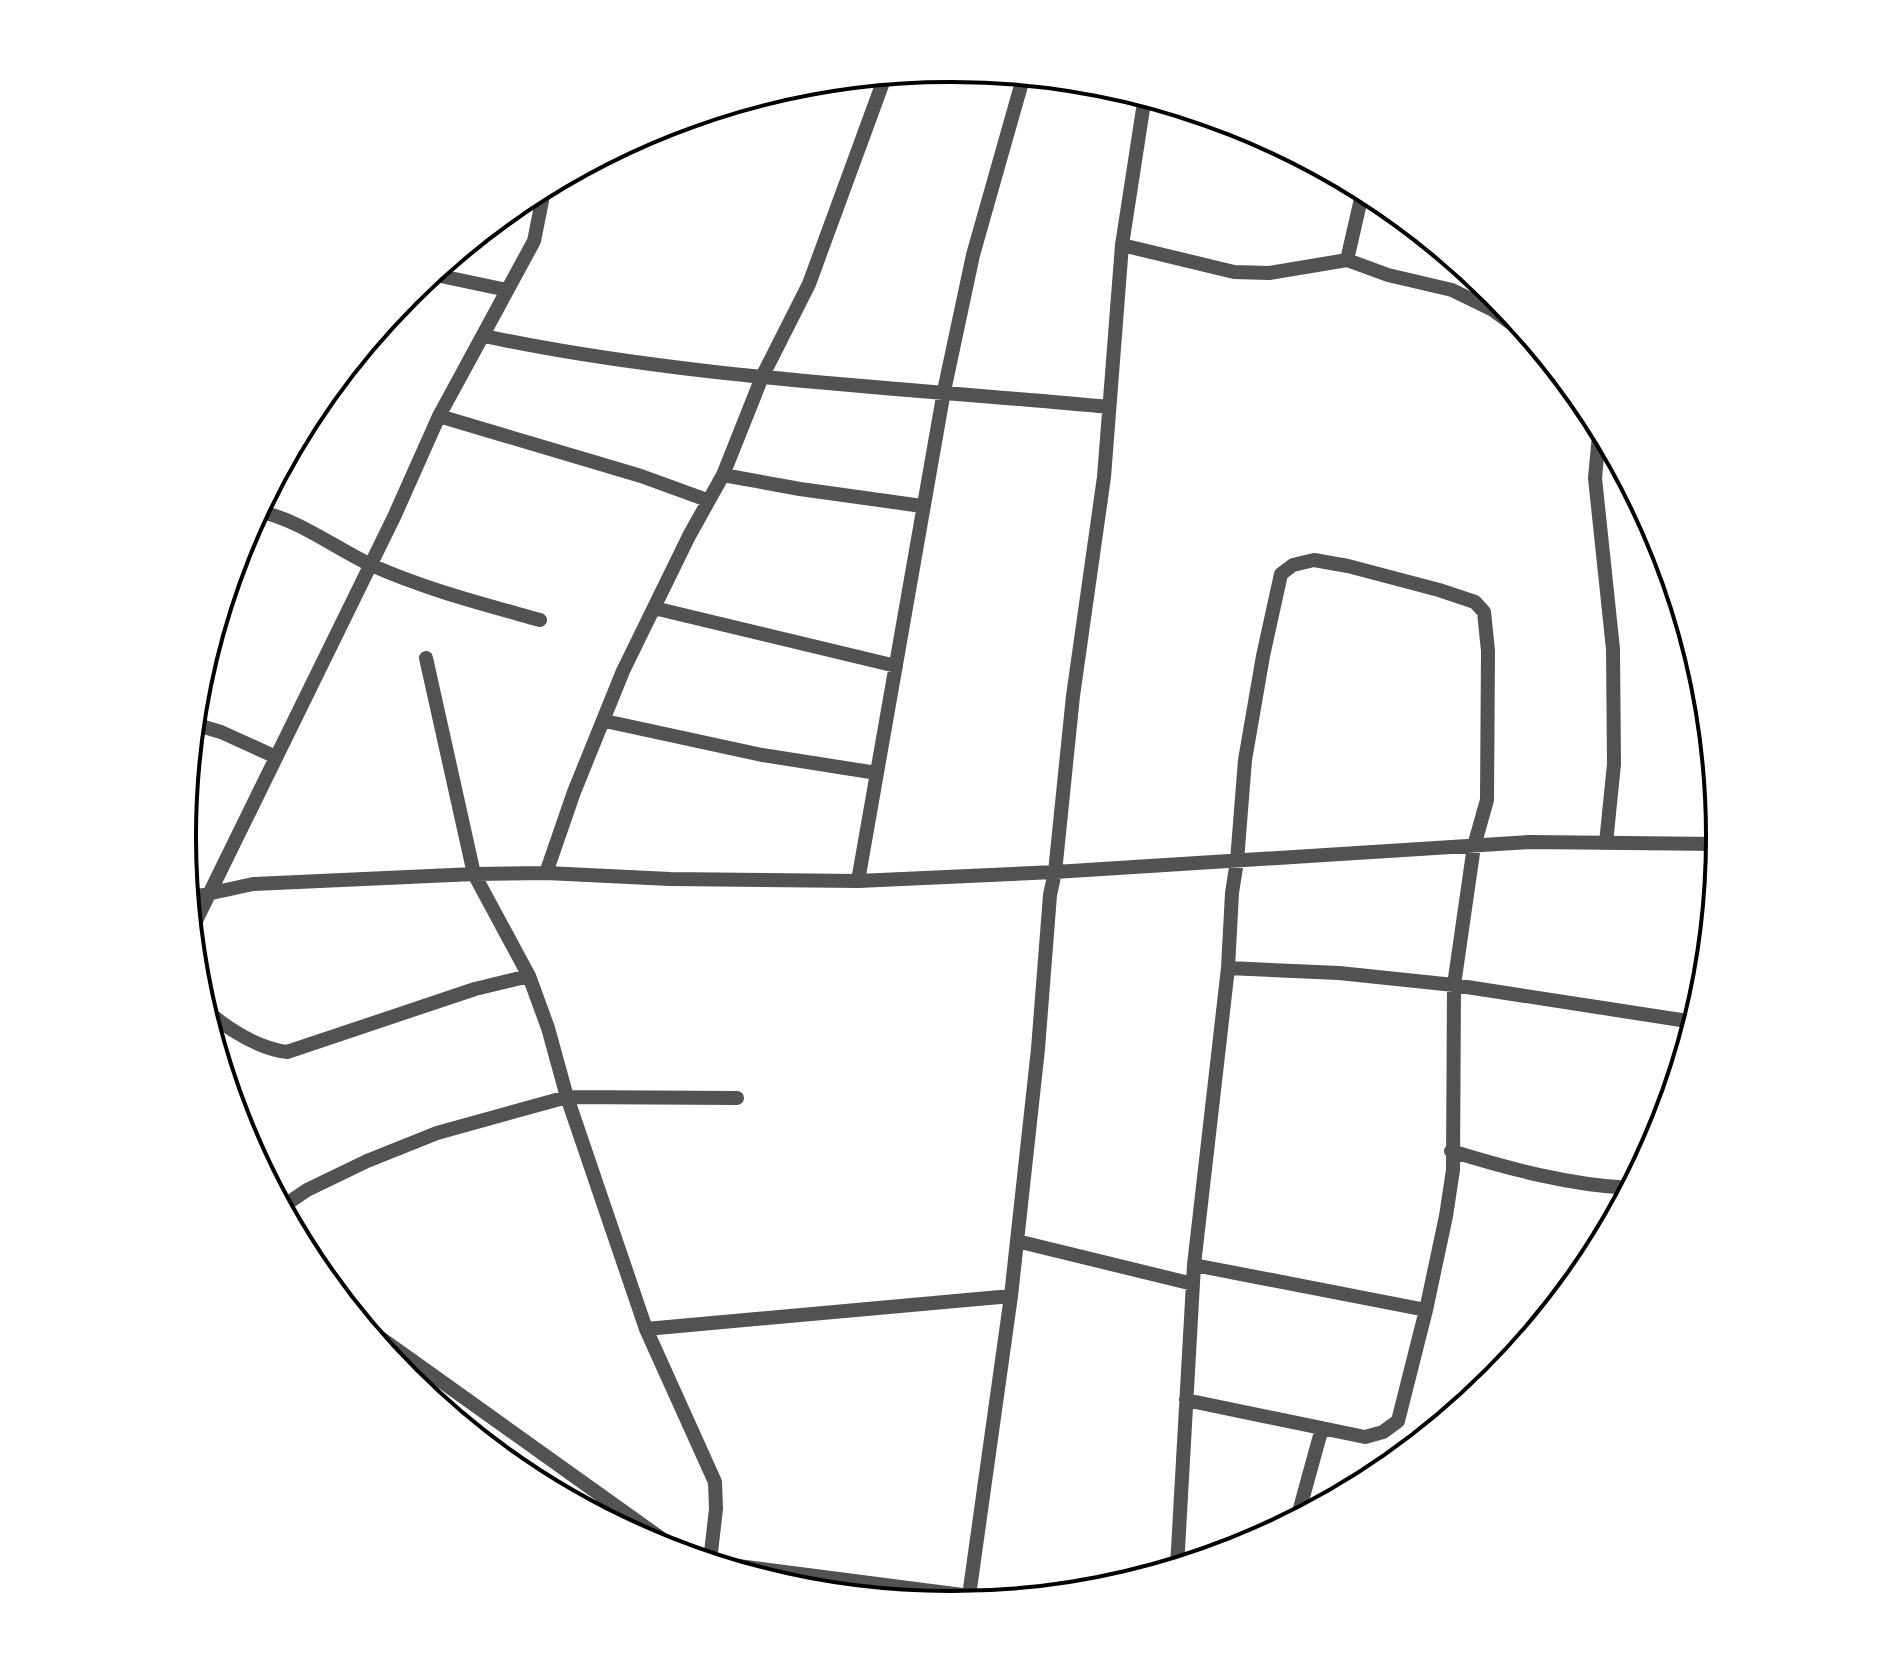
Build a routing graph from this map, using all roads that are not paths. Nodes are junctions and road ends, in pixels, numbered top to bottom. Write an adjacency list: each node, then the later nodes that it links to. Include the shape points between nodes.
1 (882, 86): 12 (street, via 809,284)
2 (1021, 86): 13 (street, via 973,255)
3 (1143, 107): 6 (street)
4 (542, 203): 9 (street, via 534,241)
5 (1360, 203): 7 (street)
6 (1122, 245): 7 (street, via 1234,272 1269,273); 14 (street)
7 (1347, 260): 10 (street, via 1452,290)
8 (445, 277): 9 (street)
9 (507, 290): 11 (street)
10 (1490, 309)
11 (484, 336): 12 (street); 15 (street)
12 (762, 377): 13 (street); 17 (street)
13 (944, 391): 14 (street); 19 (street)
14 (1108, 407): 34 (street)
15 (439, 416): 18 (street); 21 (street)
16 (1599, 452): 30 (street, via 1595,478 1613,649 1614,764)
17 (723, 475): 18 (street); 19 (street)
18 (707, 500): 22 (street)
19 (922, 506): 25 (street)
20 (269, 514): 21 (street)
21 (370, 564): 23 (street); 28 (street)
22 (654, 608): 25 (street); 26 (street)
23 (540, 620)
24 (426, 658): 36 (street)
25 (896, 666): 29 (street)
26 (605, 721): 29 (street); 35 (street)
27 (205, 727): 28 (street)
28 (276, 757): 38 (street)
29 (877, 773): 37 (street)
30 (1606, 843): 31 (street); 32 (street)
31 (1706, 844)
32 (1474, 846): 33 (street); 33 (street, via 1489,770 1484,612 1475,602 1439,590 1314,560 1281,574 1245,760); 43 (street)
33 (1237, 861): 34 (street); 41 (street)
34 (1055, 872): 37 (street); 51 (street)
35 (546, 873): 36 (street); 37 (street)
36 (474, 874): 38 (street, via 253,884); 42 (street)
37 (858, 881)
38 (211, 894): 39 (street); 40 (street)
39 (199, 896)
40 (201, 913)
41 (1228, 968): 43 (street); 52 (street)
42 (529, 976): 44 (street, via 287,1052 253,1043); 46 (street)
43 (1454, 985): 45 (street); 48 (street)
44 (219, 1020)
45 (1683, 1020)
46 (567, 1097): 47 (street); 50 (street, via 437,1133 367,1161); 56 (street)
47 (737, 1098)
48 (1451, 1151): 49 (street, via 1506,1168); 55 (street, via 1446,1216)
49 (1618, 1188)
50 (291, 1201)
51 (1017, 1241): 53 (street); 54 (street)
52 (1194, 1265): 53 (street); 55 (street)
53 (1193, 1284): 58 (street)
54 (1011, 1296): 56 (street); 66 (street)
55 (1426, 1310): 59 (street, via 1398,1421 1365,1437)
56 (646, 1329): 62 (street, via 715,1482)
57 (401, 1353): 61 (street)
58 (1186, 1400): 59 (street); 63 (street)
59 (1322, 1428): 60 (street)
60 (1301, 1504)
61 (642, 1525)
62 (710, 1552)
63 (1178, 1556)
64 (786, 1573): 65 (street)
65 (888, 1588)
66 (970, 1590)

